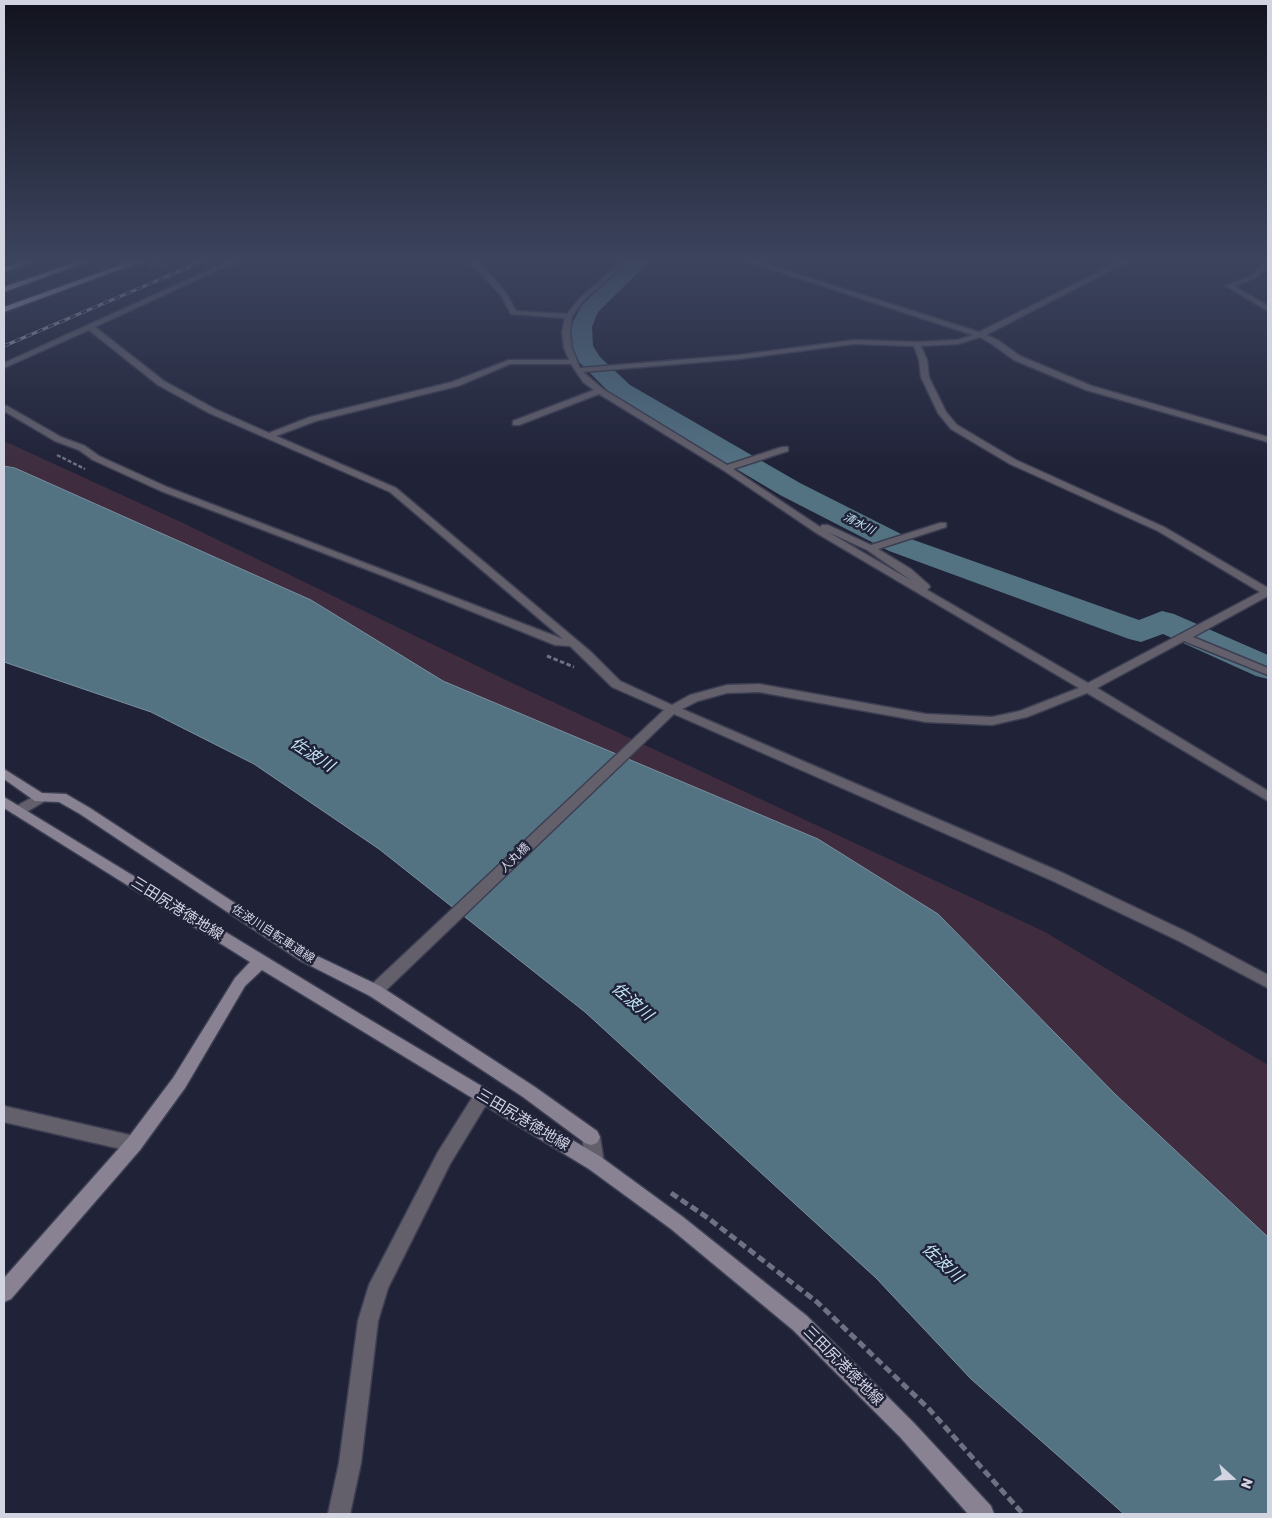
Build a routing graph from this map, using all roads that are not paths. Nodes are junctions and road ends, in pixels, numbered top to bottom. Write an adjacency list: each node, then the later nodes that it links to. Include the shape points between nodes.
1 (82, 332): 8 (street)
2 (96, 332): 13 (street, via 161,383 212,411)
3 (566, 332): 9 (street, via 568,348)
4 (967, 332): 6 (street)
5 (988, 332): 6 (street)
6 (980, 336): 7 (street, via 958,342); 14 (street, via 995,342 1017,358 1066,380)
7 (917, 344): 9 (street, via 854,342 739,357); 20 (street, via 926,377 942,413 954,427 1013,462 1161,529)
8 (4, 366)
9 (578, 368): 10 (street); 13 (street, via 508,362 455,384 313,419)
10 (600, 390): 12 (street); 16 (street)
11 (4, 408): 23 (street, via 58,439 164,490 384,572 559,643)
12 (516, 422)
13 (269, 436): 23 (street, via 393,490)
14 (1268, 440)
15 (785, 449): 16 (street)
16 (726, 468): 17 (street)
17 (798, 517): 19 (street); 21 (street)
18 (942, 525): 19 (street)
19 (870, 548): 21 (street, via 907,571)
20 (1268, 592): 22 (street, 人丸橋)
21 (940, 600): 25 (street)
22 (1184, 637): 24 (street); 25 (street, 人丸橋)
23 (573, 642): 26 (street, via 616,684)
24 (1268, 672)
25 (1088, 688): 26 (street, 人丸橋, via 1039,708 992,721 926,718 758,688 727,689 694,698); 29 (street)
26 (671, 710): 32 (street, via 1058,877 1184,937); 33 (street, 人丸橋)
27 (4, 772): 28 (main road)
28 (40, 798): 30 (street); 33 (main road, 佐波川自転車道線, via 61,797 306,957)
29 (1268, 798)
30 (11, 806): 31 (main road, 三田尻港徳地線)
31 (261, 961): 34 (main road, 三田尻港徳地線); 37 (main road, via 240,982 179,1083)
32 (1268, 982)
33 (375, 991): 36 (main road, 佐波川自転車道線, via 529,1092)
34 (483, 1095): 38 (main road, 三田尻港徳地線); 40 (street, via 444,1158 380,1285 368,1321 350,1463)
35 (4, 1114): 37 (street)
36 (590, 1137): 38 (street)
37 (134, 1144): 39 (main road)
38 (595, 1163): 41 (main road, 三田尻港徳地線, via 677,1223 800,1323 907,1430)
39 (4, 1292)
40 (339, 1514)
41 (983, 1514)

